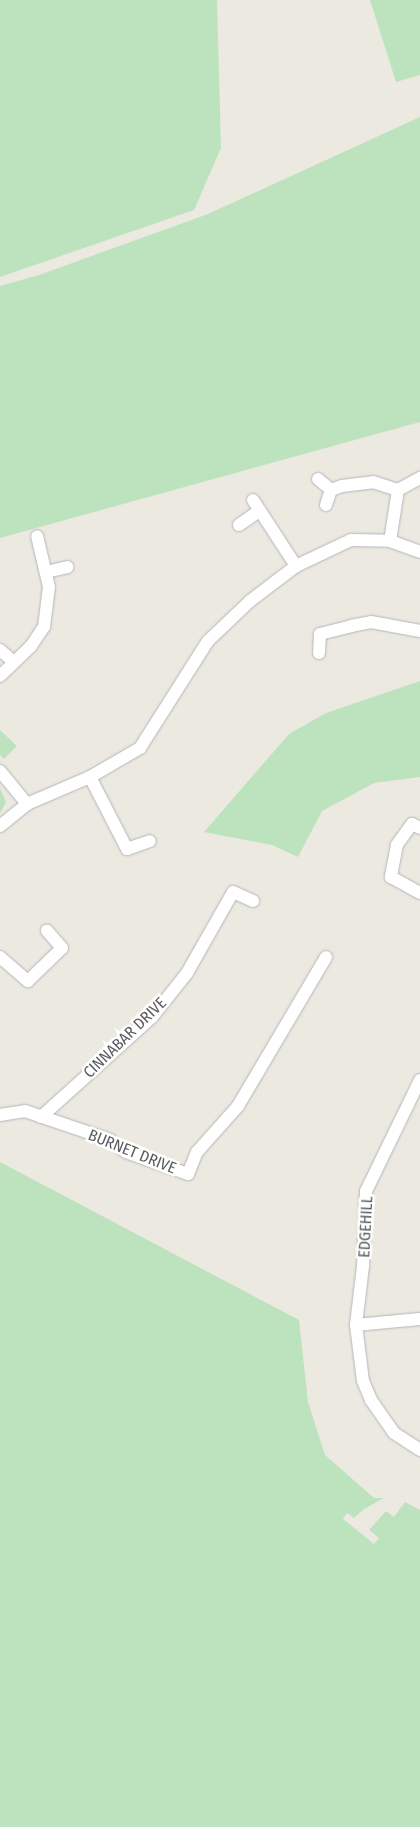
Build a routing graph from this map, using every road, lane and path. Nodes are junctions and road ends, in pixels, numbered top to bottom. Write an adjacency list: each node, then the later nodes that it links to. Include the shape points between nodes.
1 (420, 478): 4 (street)
2 (318, 479): 3 (street)
3 (331, 490): 4 (street, via 373,482); 5 (street)
4 (398, 490): 8 (street)
5 (326, 505)
6 (239, 525): 10 (street, via 256,505)
7 (37, 536): 12 (street)
8 (390, 541): 9 (street); 10 (street, via 351,540)
9 (420, 552)
10 (296, 566): 19 (street, via 250,601 208,641 140,748)
11 (68, 567): 12 (street)
12 (46, 572): 16 (street, via 49,587 44,627)
13 (420, 630): 15 (street, via 377,622 351,626 320,634)
14 (0, 650): 16 (street)
15 (319, 653)
16 (14, 662): 17 (street)
17 (0, 676)
18 (0, 770): 20 (street)
19 (90, 777): 20 (street); 23 (street, via 127,849)
20 (27, 804): 21 (street)
21 (0, 826)
22 (420, 828): 24 (street, via 412,824 397,845 391,877)
23 (150, 841)
24 (420, 893)
25 (253, 901): 31 (street, CINNABAR DRIVE, via 233,892 187,973 152,1017)
26 (47, 931): 27 (street, via 62,948 28,981)
27 (0, 957)
28 (326, 957): 31 (street, BURNET DRIVE, via 238,1106 197,1152 188,1174 126,1152 110,1140)
29 (420, 1080): 33 (street, EDGEHILL, via 366,1192 364,1266)
30 (0, 1114): 31 (street, BURNET DRIVE, via 25,1111)
31 (41, 1117)
32 (420, 1320): 33 (street)
33 (356, 1325): 34 (street, EDGEHILL, via 363,1381 371,1400 394,1432)
34 (420, 1450)

